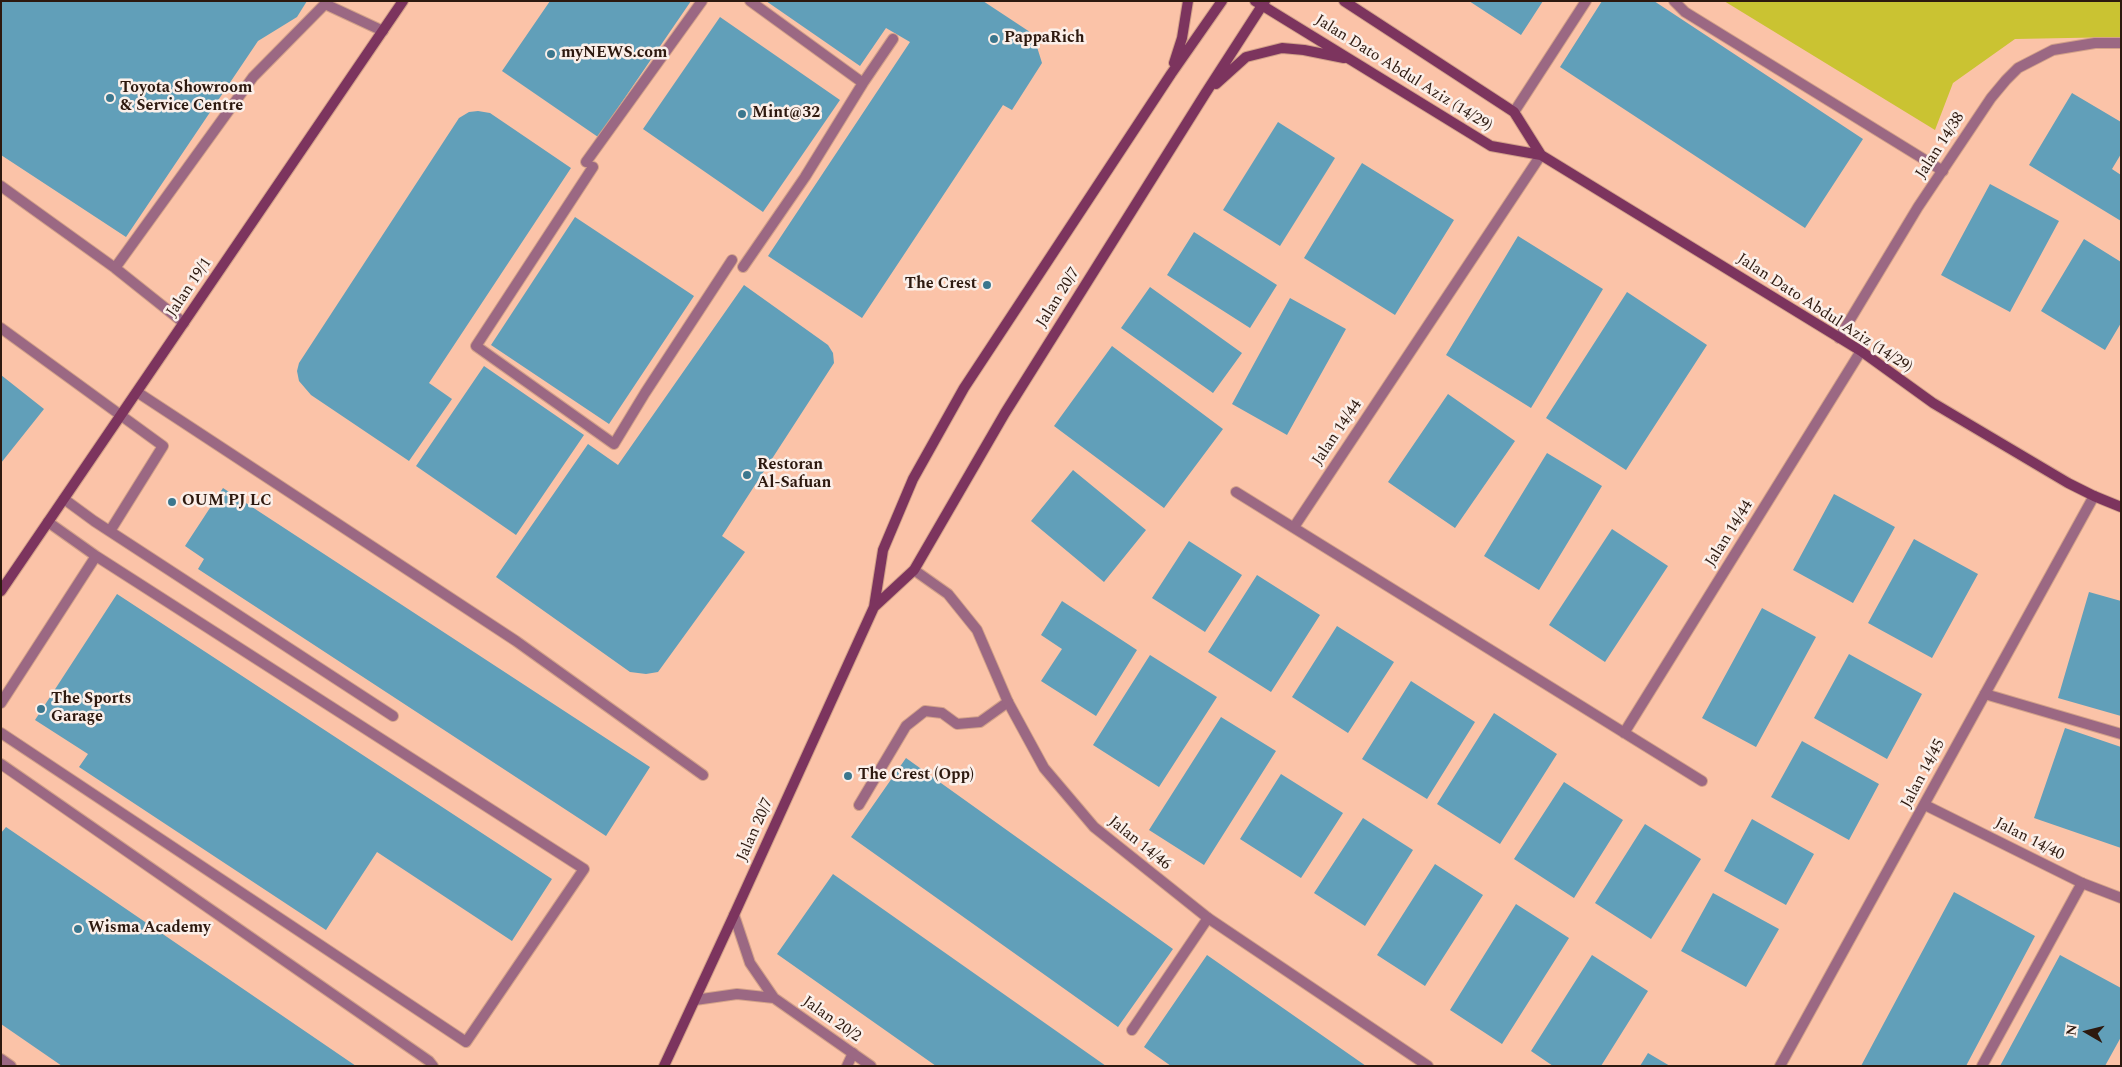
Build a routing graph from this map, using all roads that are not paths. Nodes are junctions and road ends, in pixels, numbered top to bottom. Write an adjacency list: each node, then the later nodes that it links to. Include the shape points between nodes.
1 (403, 1): 11 (street, Jalan 19/1)
2 (702, 1): 22 (street, via 590,164 476,346 614,444)
3 (750, 1): 16 (street)
4 (1188, 1): 15 (street, via 1182,38)
5 (1222, 1): 15 (street, Jalan 20/7)
6 (1344, 1): 18 (street, Jalan Dato Abdul Aziz (14/29))
7 (1586, 1): 18 (street)
8 (1674, 1): 20 (street, via 1685,12)
9 (325, 3): 11 (street); 24 (street, via 253,77)
10 (1261, 3): 14 (street, Jalan Dato Abdul Aziz (14/29)); 17 (street, Jalan 20/7)
11 (383, 31): 25 (street, Jalan 19/1)
12 (893, 39): 16 (street)
13 (2121, 43): 20 (street, Jalan 14/38, via 2095,43 2054,50 2018,68 1991,98)
14 (1352, 60): 17 (street, via 1282,48 1246,57); 19 (street, Jalan Dato Abdul Aziz (14/29), via 1490,146)
15 (1171, 74): 41 (street, Jalan 20/7, via 950,412 913,479 883,550)
16 (863, 83): 23 (street, via 805,177)
17 (1205, 94): 39 (street, Jalan 20/7, via 1005,413)
18 (1514, 112): 19 (street, Jalan Dato Abdul Aziz (14/29))
19 (1541, 155): 27 (street, Jalan Dato Abdul Aziz (14/29)); 36 (street, Jalan 14/44)
20 (1943, 171): 27 (street, Jalan 14/38)
21 (1, 186): 24 (street)
22 (732, 260)
23 (743, 267)
24 (114, 268): 25 (street)
25 (184, 323): 29 (street, Jalan 19/1)
26 (1, 328): 30 (street)
27 (1839, 338): 28 (street, Jalan Dato Abdul Aziz (14/29))
28 (1861, 351): 32 (street, Jalan Dato Abdul Aziz (14/29), via 1933,403); 47 (street, Jalan 14/44)
29 (137, 392): 30 (street, Jalan 19/1); 50 (street, via 516,641)
30 (121, 415): 33 (street, Jalan 19/1); 37 (street, via 163,446)
31 (1236, 492): 36 (street)
32 (2094, 496): 34 (street, Jalan Dato Abdul Aziz (14/29)); 42 (street, Jalan 14/45)
33 (64, 499): 35 (street, Jalan 19/1); 37 (street)
34 (2121, 506)
35 (48, 522): 38 (street); 40 (street, Jalan 19/1)
36 (1294, 528): 47 (street)
37 (110, 531): 45 (street)
38 (96, 556): 44 (street); 46 (street, via 584,869 466,1042)
39 (914, 570): 41 (street, Jalan 20/7); 43 (street, Jalan 14/46, via 948,594 977,630)
40 (1, 591)
41 (874, 607): 56 (street, Jalan 20/7)
42 (1985, 694): 48 (street); 52 (street, Jalan 14/45)
43 (1008, 702): 53 (street, via 980,722 957,724 942,713 925,711 906,726); 57 (street, Jalan 14/46, via 1044,768 1094,827)
44 (1, 703)
45 (393, 716)
46 (1, 733)
47 (1624, 733): 51 (street)
48 (2121, 734)
49 (1, 764): 64 (street)
50 (704, 775)
51 (1702, 781)
52 (1925, 804): 54 (street, Jalan 14/40); 69 (street, Jalan 14/45)
53 (859, 805)
54 (2082, 883): 55 (street, Jalan 14/40); 70 (street)
55 (2121, 898)
56 (734, 916): 58 (street, Jalan 20/2, via 750,963); 59 (street, Jalan 20/7)
57 (1208, 918): 60 (street); 68 (street, Jalan 14/46)
58 (774, 998): 59 (street, Jalan 20/2, via 737,994); 61 (street, Jalan 20/2)
59 (695, 1000): 65 (street, Jalan 20/7)
60 (1132, 1030)
61 (853, 1053): 66 (street); 67 (street, Jalan 20/2)
62 (1, 1059): 63 (street)
63 (11, 1066)
64 (433, 1066)
65 (664, 1066)
66 (847, 1066)
67 (871, 1066)
68 (1428, 1066)
69 (1780, 1066)
70 (1982, 1066)

